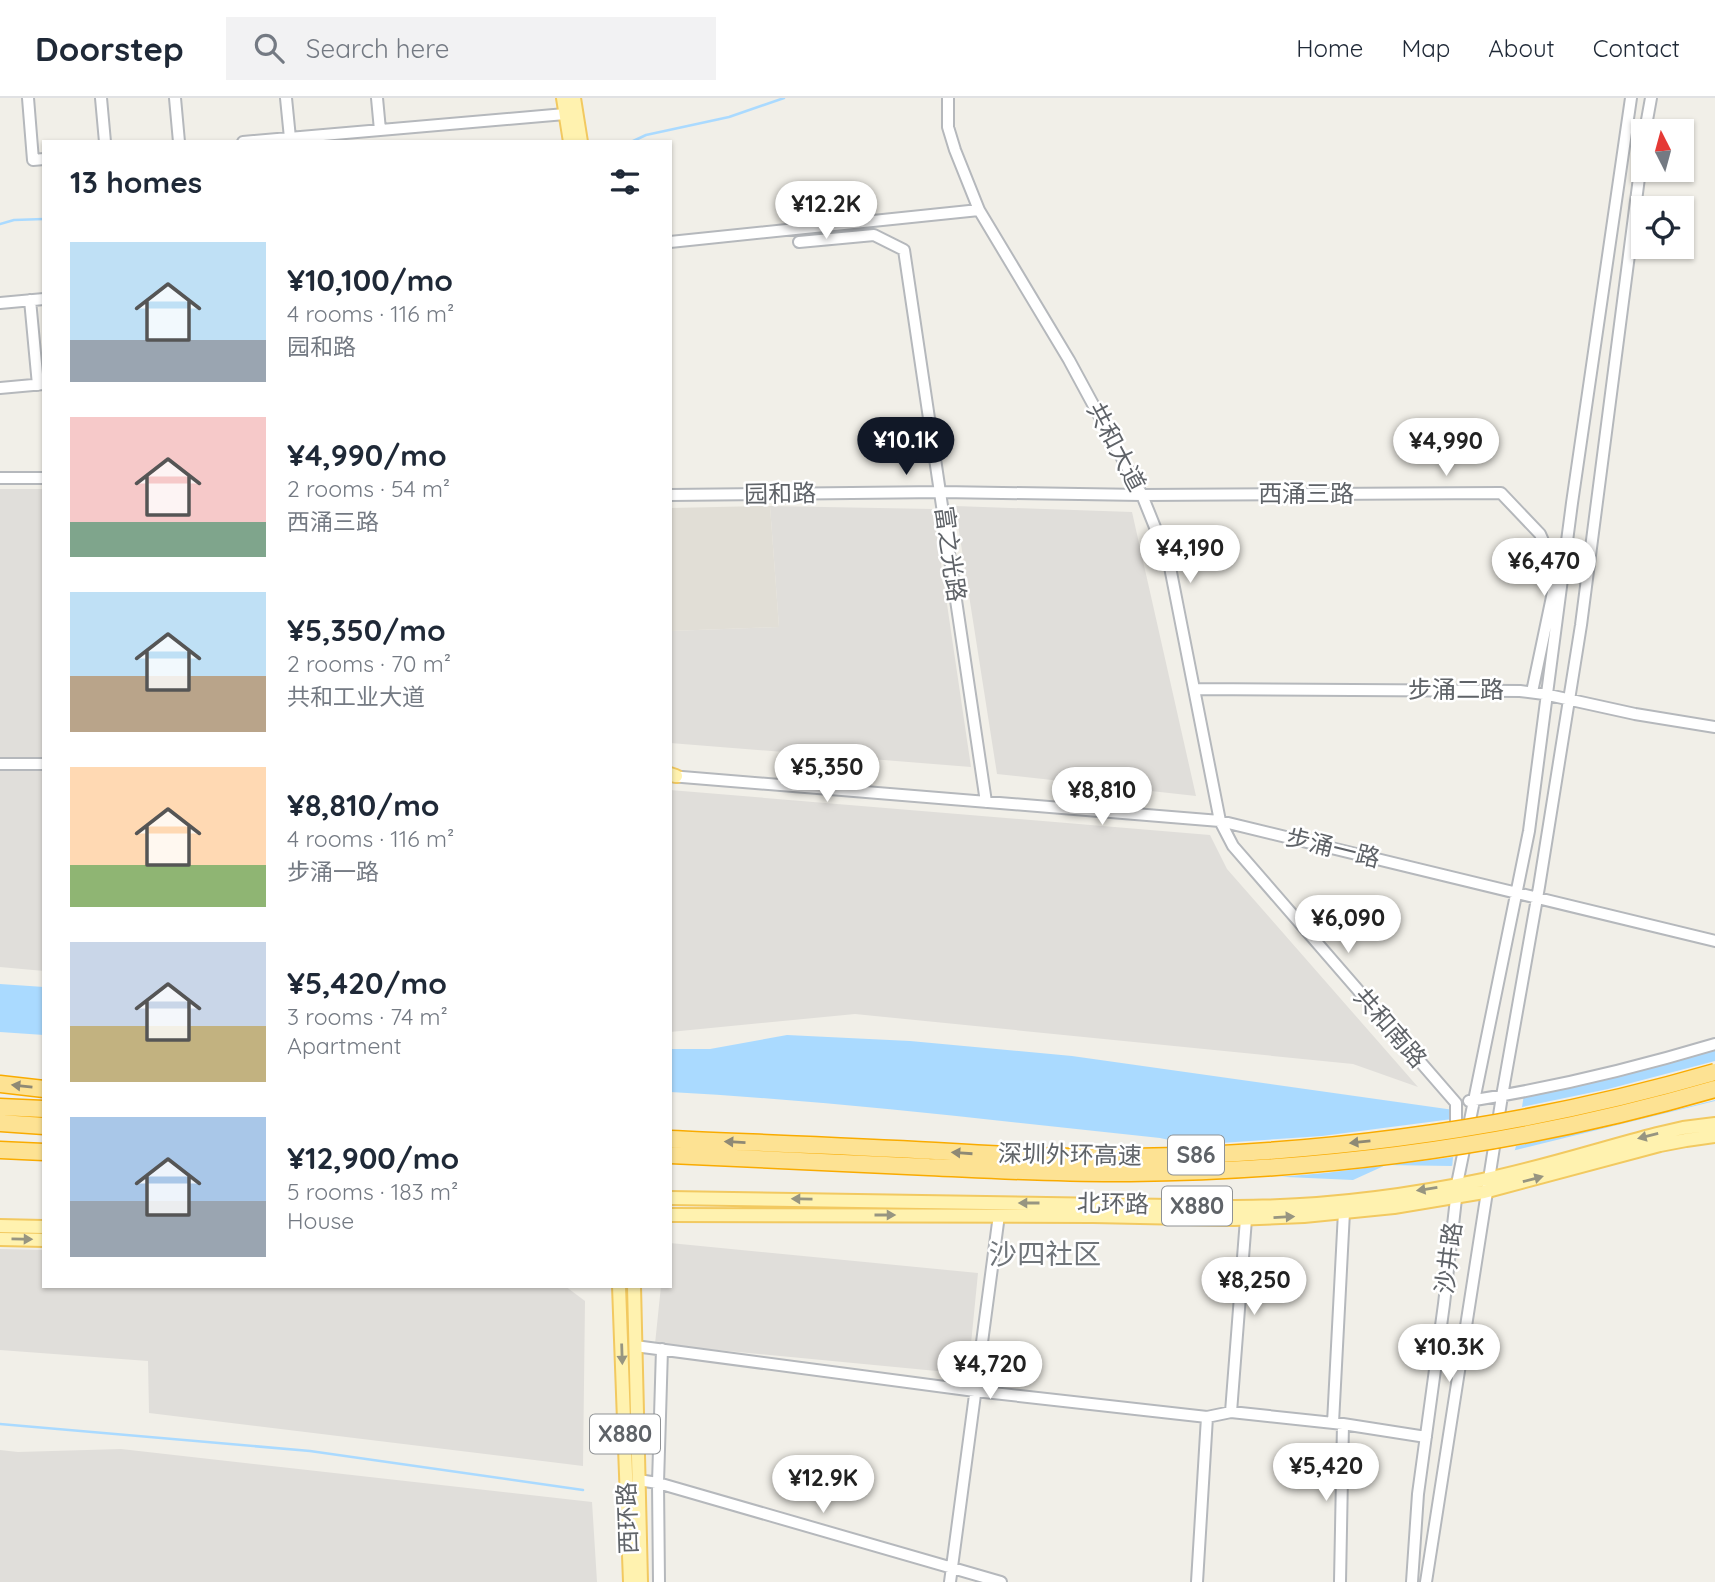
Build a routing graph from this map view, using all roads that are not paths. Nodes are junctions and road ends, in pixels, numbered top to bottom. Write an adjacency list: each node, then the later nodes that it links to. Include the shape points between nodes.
1 (28, 98): 20 (street, via 33,160)
2 (101, 98): 15 (street)
3 (175, 98): 16 (street)
4 (286, 98): 14 (street)
5 (377, 98): 13 (street)
6 (563, 98): 11 (main road)
7 (574, 98): 19 (main road)
8 (948, 98): 22 (street, 共和大道, via 948,127)
9 (1631, 98): 37 (street)
10 (1651, 98): 12 (street)
11 (565, 114): 13 (street); 18 (main road)
12 (1647, 119)
13 (380, 130): 14 (street)
14 (290, 138): 17 (street)
15 (105, 140)
16 (179, 140)
17 (266, 140)
18 (569, 140)
19 (581, 140)
20 (42, 159)
21 (1638, 182): 38 (street)
22 (979, 210): 23 (street); 34 (street, 共和大道, via 1069,360)
23 (672, 242)
24 (799, 242): 32 (street, 富之光路, via 874,234 904,250)
25 (42, 299): 26 (street)
26 (30, 300): 27 (street); 28 (street)
27 (0, 303)
28 (41, 384): 29 (street)
29 (0, 388)
30 (0, 478): 31 (street)
31 (42, 478)
32 (942, 492): 33 (street, 园和路); 34 (street, 园和路); 43 (street, 富之光路)
33 (672, 495)
34 (1142, 495): 35 (street, 共和大道, via 1169,562); 36 (street, 西涌三路, via 1501,493 1540,534 1557,573)
35 (1194, 689): 36 (street, 步涌二路); 44 (street, 共和大道)
36 (1532, 692): 37 (street, 步涌二路)
37 (1547, 695): 38 (street, 步涌二路); 45 (street)
38 (1569, 699): 39 (street, 步涌二路); 46 (street)
39 (1715, 727)
40 (0, 764): 41 (street)
41 (42, 764)
42 (672, 775): 43 (street, 步涌一路)
43 (986, 802): 44 (street, 步涌一路)
44 (1220, 821): 45 (street, 步涌一路); 55 (street, 共和南路, via 1233,846)
45 (1517, 893): 46 (street, 步涌一路); 54 (street)
46 (1537, 898): 47 (street, 步涌一路); 53 (street)
47 (1715, 941)
48 (1715, 1044): 53 (street)
49 (1715, 1072): 62 (highway, 深圳外环高速 / S86, one-way to 62, bridge, via 1563,1110 1467,1127 1359,1143 1226,1154 1032,1156)
50 (0, 1084): 51 (highway, one-way to 50)
51 (42, 1089)
52 (1715, 1089): 65 (highway, 深圳外环高速 / S86, bridge, via 1614,1115 1470,1143 1239,1169 1044,1173)
53 (1502, 1096): 54 (street); 66 (street, bridge)
54 (1474, 1101): 55 (street); 67 (street, bridge)
55 (1456, 1103): 67 (street, bridge)
56 (0, 1107): 57 (highway)
57 (42, 1109)
58 (0, 1124): 60 (highway)
59 (1715, 1124): 66 (main road, 北环路 / X880, one-way to 66, via 1657,1133)
60 (42, 1126)
61 (1715, 1136): 66 (main road, 北环路 / X880, one-way to 61)
62 (672, 1139)
63 (0, 1150): 64 (highway)
64 (42, 1152)
65 (672, 1155)
66 (1489, 1179): 67 (main road, 北环路 / X880); 99 (street)
67 (1458, 1185): 70 (main road, 北环路 / X880, one-way to 70, via 1257,1207); 71 (main road, 北环路 / X880); 87 (street, 沙井路)
68 (672, 1192): 70 (main road)
69 (672, 1198): 70 (main road, 北环路 / X880)
70 (698, 1198)
71 (1344, 1212): 74 (main road, 北环路 / X880, one-way to 71); 86 (street)
72 (999, 1215): 73 (main road, 北环路 / X880, one-way to 72); 74 (main road, 北环路 / X880); 83 (street)
73 (673, 1216)
74 (1246, 1219): 84 (street)
75 (0, 1226): 76 (main road)
76 (42, 1227)
77 (0, 1239): 78 (main road, one-way to 78)
78 (42, 1240)
79 (620, 1288): 91 (main road, 西环路 / X880, one-way to 91)
80 (634, 1288): 81 (main road, 西环路 / X880)
81 (635, 1346): 82 (street); 88 (main road, 西环路 / X880)
82 (662, 1349): 83 (street); 89 (street)
83 (975, 1391): 85 (street); 90 (street)
84 (1231, 1412): 85 (street); 86 (street)
85 (1207, 1417): 96 (street)
86 (1338, 1424): 87 (street); 97 (street)
87 (1426, 1437): 98 (street, 沙井路)
88 (638, 1480): 89 (street); 92 (main road, 西环路 / X880)
89 (658, 1483): 90 (street); 93 (street)
90 (952, 1568): 94 (street); 95 (street)
91 (630, 1582)
92 (641, 1582)
93 (659, 1582)
94 (950, 1582)
95 (1002, 1582)
96 (1197, 1582)
97 (1340, 1582)
98 (1412, 1582)
99 (1426, 1582)

